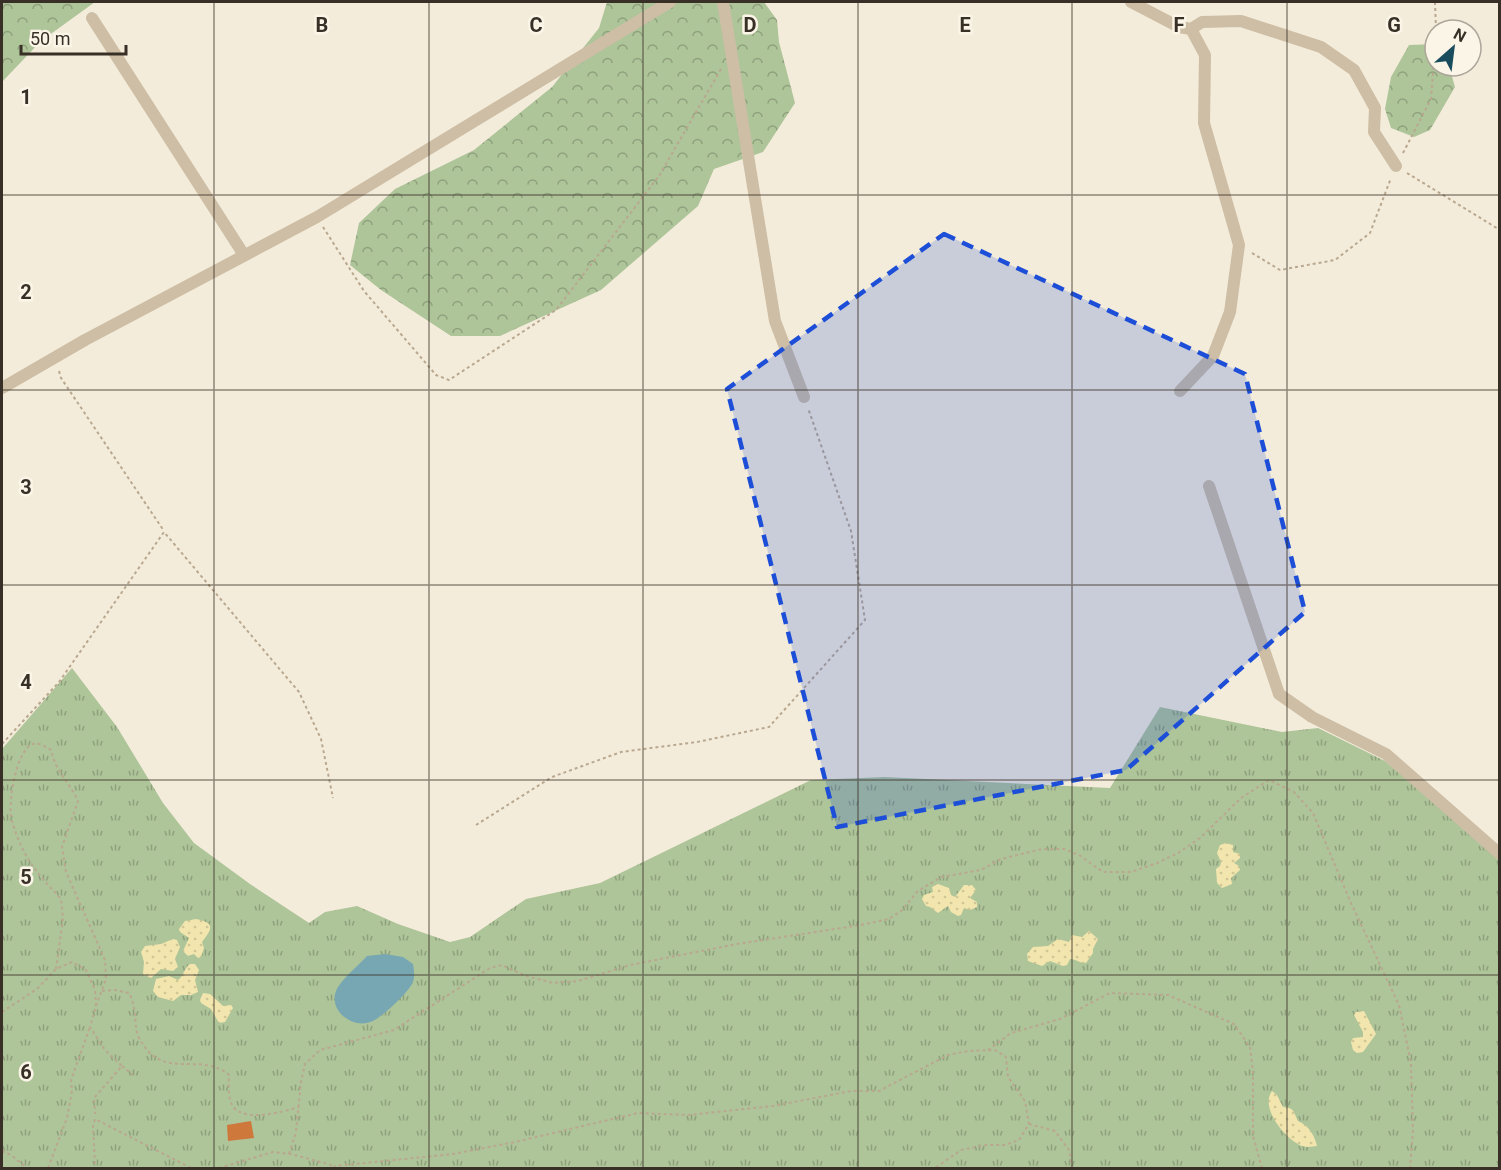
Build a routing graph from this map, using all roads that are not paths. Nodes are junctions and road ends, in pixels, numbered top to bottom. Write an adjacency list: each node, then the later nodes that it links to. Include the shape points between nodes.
1 (670, 2): 7 (street, via 316,217)
2 (723, 2): 10 (street, via 775,321)
3 (1131, 2): 5 (street, via 1179,27)
4 (92, 18): 7 (street)
5 (1191, 29): 6 (street, via 1202,22 1241,21 1321,47 1354,70 1375,108 1374,132); 9 (street, via 1205,55 1204,123 1239,245 1230,312 1213,356)
6 (1396, 166)
7 (244, 255): 8 (street)
8 (2, 388)
9 (1180, 391)
10 (804, 397)
11 (1209, 486): 12 (street, via 1279,694 1312,717 1386,754)
12 (1500, 854)

